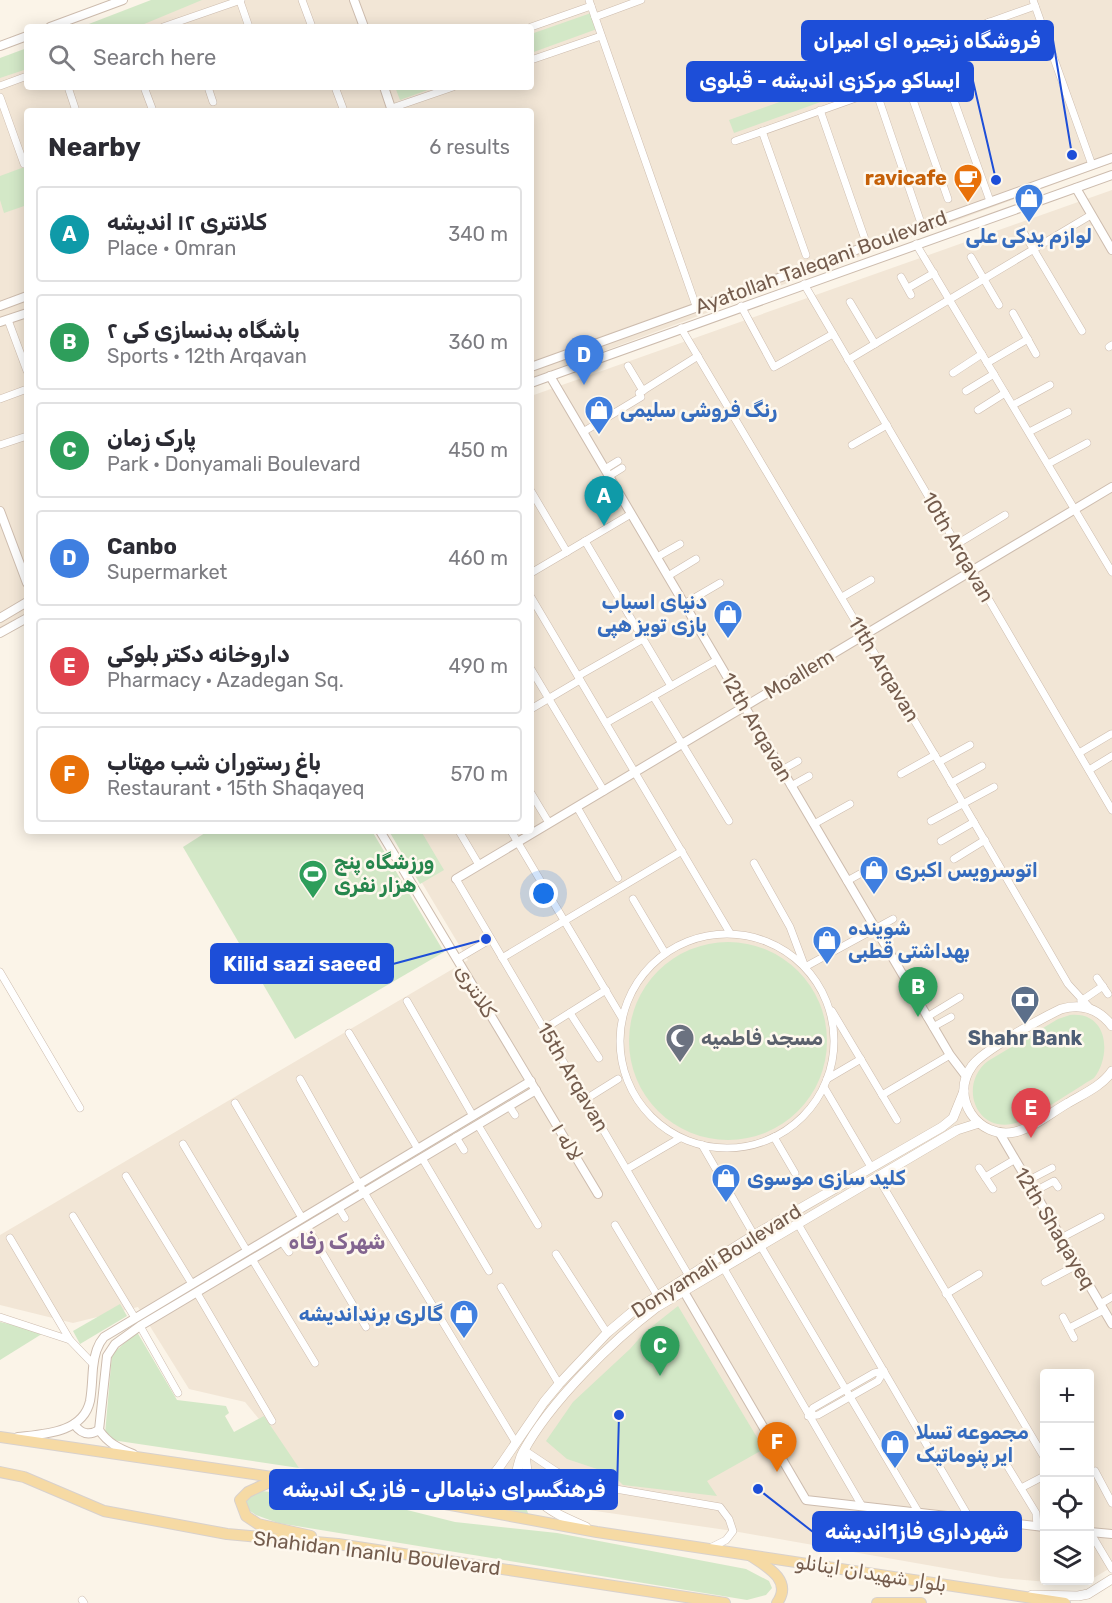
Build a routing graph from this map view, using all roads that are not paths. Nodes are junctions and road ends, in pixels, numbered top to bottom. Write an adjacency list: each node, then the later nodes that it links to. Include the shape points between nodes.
1 (123, 0): 11 (street)
2 (240, 0): 10 (street); 12 (street)
3 (302, 0): 13 (street)
4 (354, 0): 14 (street)
5 (641, 0): 8 (street)
6 (590, 3): 8 (street); 15 (street)
7 (1034, 3): 9 (street); 16 (street)
8 (595, 17): 17 (street)
9 (989, 22): 20 (street); 22 (street)
10 (185, 23)
11 (58, 24)
12 (248, 24)
13 (311, 24)
14 (363, 24)
15 (534, 26)
16 (1044, 31): 20 (street); 46 (street)
17 (601, 36): 21 (street); 71 (street)
18 (24, 37): 19 (street)
19 (0, 46)
20 (999, 47): 23 (street)
21 (534, 59)
22 (875, 63)
23 (942, 67): 25 (street); 50 (street)
24 (24, 77): 26 (street)
25 (906, 80): 33 (street); 49 (street)
26 (0, 86)
27 (69, 90): 36 (street)
28 (145, 90): 37 (street)
29 (209, 90): 35 (street)
30 (336, 90): 38 (street)
31 (385, 90): 39 (street)
32 (445, 90): 40 (street)
33 (876, 91): 41 (street); 52 (street)
34 (0, 97): 45 (street)
35 (213, 102)
36 (75, 108)
37 (152, 108)
38 (343, 108)
39 (391, 108)
40 (397, 108)
41 (820, 110): 42 (street); 55 (street)
42 (762, 131): 43 (street); 58 (street)
43 (735, 141)
44 (1112, 158): 46 (street, Ayatollah Taleqani Boulevard)
45 (24, 164)
46 (1092, 165): 50 (street, Ayatollah Taleqani Boulevard)
47 (1112, 175): 48 (street)
48 (1076, 188): 51 (street); 54 (street)
49 (948, 199)
50 (990, 201): 52 (street, Ayatollah Taleqani Boulevard)
51 (1091, 215): 56 (street); 57 (street)
52 (922, 226): 55 (street, Ayatollah Taleqani Boulevard)
53 (1022, 230): 56 (street)
54 (916, 244): 61 (street); 62 (street)
55 (867, 245): 60 (street, Ayatollah Taleqani Boulevard)
56 (1034, 249): 64 (street); 77 (street)
57 (1112, 250)
58 (806, 255)
59 (971, 257): 64 (street)
60 (822, 261): 62 (street); 71 (street, Ayatollah Taleqani Boulevard)
61 (934, 273): 63 (street, via 910,292); 67 (street)
62 (826, 277): 65 (street)
63 (901, 277)
64 (984, 279): 67 (street); 70 (street)
65 (804, 284): 72 (street); 78 (street, 10th Arqavan)
66 (24, 297): 69 (street)
67 (949, 299): 80 (street); 81 (street)
68 (850, 302): 80 (street)
69 (1, 303)
70 (999, 305)
71 (696, 306): 87 (street, Ayatollah Taleqani Boulevard)
72 (741, 306): 76 (street); 78 (street, via 774,367)
73 (1013, 313): 79 (street)
74 (24, 314): 75 (street)
75 (4, 321): 86 (street)
76 (681, 328): 83 (street, 11th Arqavan); 91 (street)
77 (1082, 332)
78 (833, 334): 84 (street, 10th Arqavan)
79 (1028, 339): 82 (street); 85 (street)
80 (875, 344): 84 (street)
81 (982, 354): 85 (street); 89 (street)
82 (1036, 354)
83 (698, 356): 95 (street); 131 (street, 11th Arqavan)
84 (848, 360): 102 (street, 10th Arqavan)
85 (987, 363): 90 (street)
86 (24, 364)
87 (534, 366)
88 (628, 366): 95 (street)
89 (953, 372)
90 (994, 374): 96 (street); 97 (street)
91 (550, 376): 92 (street); 103 (street, 12th Arqavan)
92 (534, 382)
93 (1050, 385): 99 (street)
94 (24, 390): 98 (street)
95 (642, 391): 103 (street, via 641,397)
96 (966, 391)
97 (1005, 393): 99 (street); 100 (street)
98 (0, 399)
99 (1012, 405): 104 (street)
100 (978, 410)
101 (1068, 412): 104 (street)
102 (887, 425): 108 (street); 120 (street, 10th Arqavan)
103 (583, 432): 111 (street, 12th Arqavan)
104 (1029, 432): 109 (street)
105 (24, 437): 107 (street)
106 (1087, 443): 109 (street)
107 (0, 445)
108 (852, 445)
109 (1048, 464): 114 (street)
110 (620, 465): 111 (street)
111 (607, 473): 116 (street, 12th Arqavan)
112 (1111, 491): 114 (street, Moallem)
113 (534, 496): 121 (street)
114 (1075, 509): 125 (street, Moallem); 126 (street)
115 (0, 511): 127 (street)
116 (631, 514): 118 (street); 122 (street, 12th Arqavan)
117 (1005, 515): 120 (street)
118 (585, 541): 121 (street); 139 (street)
119 (680, 544): 122 (street)
120 (957, 544): 125 (street, 10th Arqavan)
121 (567, 552): 124 (street)
122 (657, 557): 128 (street, 12th Arqavan)
123 (696, 558): 128 (street)
124 (534, 571)
125 (972, 571): 138 (street, Moallem); 152 (street, 10th Arqavan)
126 (1112, 572)
127 (24, 575)
128 (668, 576): 134 (street, 12th Arqavan)
129 (871, 580): 131 (street)
130 (720, 583): 134 (street)
131 (842, 597): 138 (street, 11th Arqavan)
132 (534, 602): 142 (street)
133 (24, 604): 135 (street)
134 (684, 604): 140 (street, 12th Arqavan)
135 (0, 618)
136 (24, 620): 137 (street)
137 (0, 633)
138 (864, 635): 146 (street, Moallem); 153 (street, 11th Arqavan)
139 (643, 639): 142 (street); 143 (street)
140 (717, 660): 143 (street); 146 (street, 12th Arqavan)
141 (534, 674): 145 (street)
142 (579, 678): 145 (street); 148 (street)
143 (671, 686): 144 (street)
144 (653, 696): 148 (street); 150 (street)
145 (549, 698): 147 (street); 166 (street)
146 (745, 706): 150 (street, Moallem); 158 (street, 12th Arqavan)
147 (534, 707)
148 (606, 723): 160 (street)
149 (1110, 734): 152 (street)
150 (682, 744): 160 (street, Moallem); 173 (street)
151 (970, 745): 156 (street)
152 (1079, 753): 159 (street, 10th Arqavan)
153 (934, 755): 156 (street, 11th Arqavan); 161 (street)
154 (1112, 756): 159 (street)
155 (798, 761): 158 (street)
156 (939, 762): 163 (street, 11th Arqavan)
157 (982, 766): 163 (street)
158 (782, 770): 164 (street, 12th Arqavan)
159 (1089, 770): 171 (street, 10th Arqavan)
160 (635, 772): 166 (street, Moallem); 185 (street)
161 (901, 774)
162 (809, 776): 164 (street)
163 (951, 783): 168 (street, 11th Arqavan)
164 (791, 786): 176 (street, 12th Arqavan)
165 (994, 787): 168 (street)
166 (604, 791): 170 (street, Moallem)
167 (534, 798): 175 (street)
168 (963, 803): 172 (street); 174 (street, 11th Arqavan)
169 (850, 804): 176 (street)
170 (577, 807): 175 (street, Moallem); 190 (street)
171 (1112, 810)
172 (931, 820)
173 (729, 821)
174 (974, 822): 182 (street, 11th Arqavan); 183 (street)
175 (549, 823): 177 (street, Moallem)
176 (814, 824): 192 (street, 12th Arqavan)
177 (534, 832)
178 (382, 834): 201 (street, کلانتری)
179 (461, 834): 188 (street)
180 (513, 834): 184 (street)
181 (530, 834): 184 (street, Moallem)
182 (985, 840): 186 (street); 209 (street, 11th Arqavan)
183 (941, 841)
184 (517, 842): 188 (street, Moallem); 195 (street)
185 (682, 852): 195 (street); 197 (street)
186 (954, 859)
187 (754, 863): 202 (street, via 790,927)
188 (479, 865): 191 (street, Moallem)
189 (867, 870): 192 (street)
190 (618, 878)
191 (456, 879): 198 (street, 15th Arqavan)
192 (847, 881): 196 (street, 12th Arqavan)
193 (633, 899): 199 (street)
194 (893, 919): 196 (street)
195 (564, 921): 200 (street); 206 (street)
196 (875, 929): 202 (street); 214 (street, 12th Arqavan)
197 (730, 933): 199 (street, via 696,938); 202 (street, via 771,943)
198 (491, 939): 200 (street, 15th Arqavan); 201 (street)
199 (665, 953): 216 (street, via 638,981)
200 (502, 958): 219 (street, 15th Arqavan)
201 (457, 959): 229 (street, کلانتری)
202 (805, 967): 211 (street)
203 (0, 972): 237 (street)
204 (1097, 978): 205 (street)
205 (1103, 986): 207 (street); 209 (street)
206 (606, 990): 213 (street); 216 (street)
207 (1108, 994)
208 (960, 997): 214 (street)
209 (1081, 1000): 212 (street, 11th Arqavan)
210 (407, 1001): 239 (street)
211 (826, 1001): 223 (street); 228 (street, via 834,1040)
212 (1090, 1008): 217 (main road); 225 (main road, via 1075,1006 1054,1012 978,1058)
213 (570, 1013): 219 (street); 222 (street)
214 (927, 1017): 218 (street, 12th Arqavan)
215 (951, 1017): 218 (street)
216 (622, 1018): 246 (street, via 621,1056 632,1091 652,1117)
217 (1111, 1022)
218 (933, 1027): 221 (street, 12th Arqavan)
219 (544, 1029): 234 (street, 15th Arqavan)
220 (349, 1033): 249 (street)
221 (950, 1055): 225 (street, 12th Arqavan); 233 (street)
222 (599, 1058)
223 (861, 1059): 228 (street); 233 (street)
224 (1112, 1071): 243 (main road, via 1098,1085 1028,1127)
225 (966, 1076): 232 (main road)
226 (300, 1079): 264 (street)
227 (618, 1079): 234 (street)
228 (827, 1079): 230 (street)
229 (531, 1081): 231 (street, کلانتری); 239 (street)
230 (824, 1087): 245 (street, via 803,1117); 253 (street)
231 (536, 1090): 236 (street); 268 (street, لاله ۱)
232 (964, 1091): 241 (main road, via 966,1106); 253 (main road, Donyamali Boulevard, via 953,1118)
233 (882, 1095): 240 (street)
234 (586, 1100): 256 (street, 15th Arqavan)
235 (235, 1103): 274 (street)
236 (509, 1106): 238 (street); 242 (street)
237 (80, 1108)
238 (515, 1115)
239 (472, 1116): 249 (street)
240 (897, 1120)
241 (979, 1123): 243 (main road); 259 (main road, Donyamali Boulevard, via 957,1130)
242 (478, 1125): 244 (street); 276 (street)
243 (999, 1132): 252 (street, 12th Shaqayeq)
244 (456, 1137): 250 (street); 251 (street)
245 (774, 1137): 248 (street, via 731,1148); 257 (street)
246 (680, 1138): 248 (street); 256 (street)
247 (183, 1144): 285 (street)
248 (702, 1145): 278 (street)
249 (417, 1149): 261 (street)
250 (464, 1150)
251 (422, 1158): 263 (street); 288 (street)
252 (1014, 1160): 260 (street); 262 (street, 12th Shaqayeq)
253 (871, 1167): 278 (main road, Donyamali Boulevard)
254 (980, 1168): 260 (street)
255 (1052, 1168): 262 (street)
256 (627, 1169): 290 (street, 15th Arqavan)
257 (795, 1173)
258 (126, 1176): 293 (street)
259 (877, 1176): 275 (main road, Donyamali Boulevard); 295 (street)
260 (985, 1177): 266 (street)
261 (368, 1179): 263 (street, via 366,1186); 264 (street)
262 (1027, 1181): 267 (street, 12th Shaqayeq)
263 (373, 1187): 264 (street)
264 (362, 1188): 269 (street); 322 (street)
265 (1058, 1188): 267 (street, via 1054,1181)
266 (993, 1189)
267 (1034, 1192): 280 (street, 12th Shaqayeq)
268 (598, 1194)
269 (349, 1196): 270 (street); 274 (street)
270 (339, 1208): 273 (street); 274 (street)
271 (73, 1216): 301 (street)
272 (1101, 1217): 280 (street)
273 (345, 1218)
274 (304, 1223): 281 (street); 285 (street); 304 (street)
275 (798, 1224): 282 (main road, Donyamali Boulevard); 312 (street)
276 (538, 1225)
277 (615, 1225): 296 (street)
278 (754, 1236): 290 (main road, Donyamali Boulevard)
279 (10, 1238): 308 (street)
280 (1061, 1238): 286 (street, 12th Shaqayeq)
281 (282, 1242): 283 (street); 285 (street)
282 (760, 1245): 287 (main road, Donyamali Boulevard); 314 (street)
283 (289, 1252)
284 (556, 1254): 306 (street)
285 (250, 1255): 293 (street); 309 (street)
286 (1077, 1264): 291 (street); 298 (street, 12th Shaqayeq)
287 (723, 1267): 294 (main road, Donyamali Boulevard); 317 (street)
288 (489, 1271)
289 (980, 1274): 295 (street)
290 (689, 1276): 296 (main road, Donyamali Boulevard)
291 (1045, 1282)
292 (501, 1287): 313 (street)
293 (194, 1288): 301 (street); 303 (street); 318 (street)
294 (683, 1290): 323 (main road, Donyamali Boulevard, via 634,1325 608,1350 557,1404); 335 (street, via 806,1500)
295 (946, 1294): 324 (street)
296 (657, 1295): 306 (main road, Donyamali Boulevard)
297 (1112, 1297): 298 (street)
298 (1102, 1307): 302 (street, 12th Shaqayeq); 305 (street)
299 (0, 1317): 308 (street)
300 (1063, 1317): 305 (street)
301 (135, 1318): 310 (street, via 99,1343)
302 (1112, 1322)
303 (140, 1326): 311 (street, via 111,1348); 315 (street)
304 (366, 1327)
305 (1069, 1328): 307 (street)
306 (607, 1333): 313 (main road, Donyamali Boulevard)
307 (1074, 1338)
308 (70, 1340): 310 (street)
309 (315, 1363)
310 (93, 1364): 311 (street); 319 (street, via 89,1404)
311 (106, 1365): 320 (street)
312 (884, 1371): 314 (street); 316 (street, via 878,1381); 337 (street)
313 (559, 1384): 322 (main road, Donyamali Boulevard)
314 (845, 1390): 316 (street); 317 (street, via 813,1408)
315 (178, 1393)
316 (849, 1397): 317 (street, via 818,1415); 336 (street)
317 (808, 1416): 335 (street)
318 (272, 1421)
319 (74, 1424): 320 (street, via 85,1433); 321 (street, via 59,1431)
320 (99, 1430): 325 (street, via 113,1445)
321 (4, 1438): 325 (main road)
322 (516, 1443): 327 (main road, Donyamali Boulevard)
323 (524, 1450): 327 (main road, Donyamali Boulevard, via 514,1483 505,1487 500,1483); 340 (main road, via 526,1474 537,1498 549,1511); 345 (street, via 581,1483 720,1507 734,1531)
324 (1040, 1450)
325 (145, 1459): 331 (main road)
326 (1008, 1467): 332 (street)
327 (498, 1469): 333 (main road, Donyamali Boulevard, via 481,1489 458,1494 424,1491)
328 (1095, 1471): 334 (street)
329 (0, 1472): 344 (main road, Shahidan Inanlu Boulevard, via 24,1477 104,1511 227,1534)
330 (1042, 1477): 332 (street)
331 (276, 1479): 333 (main road); 344 (main road, via 240,1500 246,1516 258,1524)
332 (1021, 1488): 338 (street)
333 (396, 1495): 340 (main road)
334 (1112, 1503)
335 (861, 1506): 336 (street)
336 (919, 1513): 337 (street)
337 (970, 1518): 339 (street)
338 (1040, 1523)
339 (1040, 1526)
340 (597, 1532): 345 (main road)
341 (1094, 1532): 342 (street)
342 (1112, 1534)
343 (1094, 1540): 347 (street)
344 (338, 1544): 350 (main road, Shahidan Inanlu Boulevard)
345 (707, 1550): 346 (main road)
346 (748, 1554): 349 (main road, بلوار شهیدان اینانلو); 351 (main road, via 778,1576 782,1589)
347 (1112, 1569)
348 (1112, 1579): 349 (main road, via 1078,1596)
349 (1020, 1595): 354 (main road, بلوار شهیدان اینانلو)
350 (725, 1603)
351 (777, 1603)
352 (877, 1603): 353 (main road, بلوار شهیدان اینانلو)
353 (921, 1603)
354 (1065, 1603)

